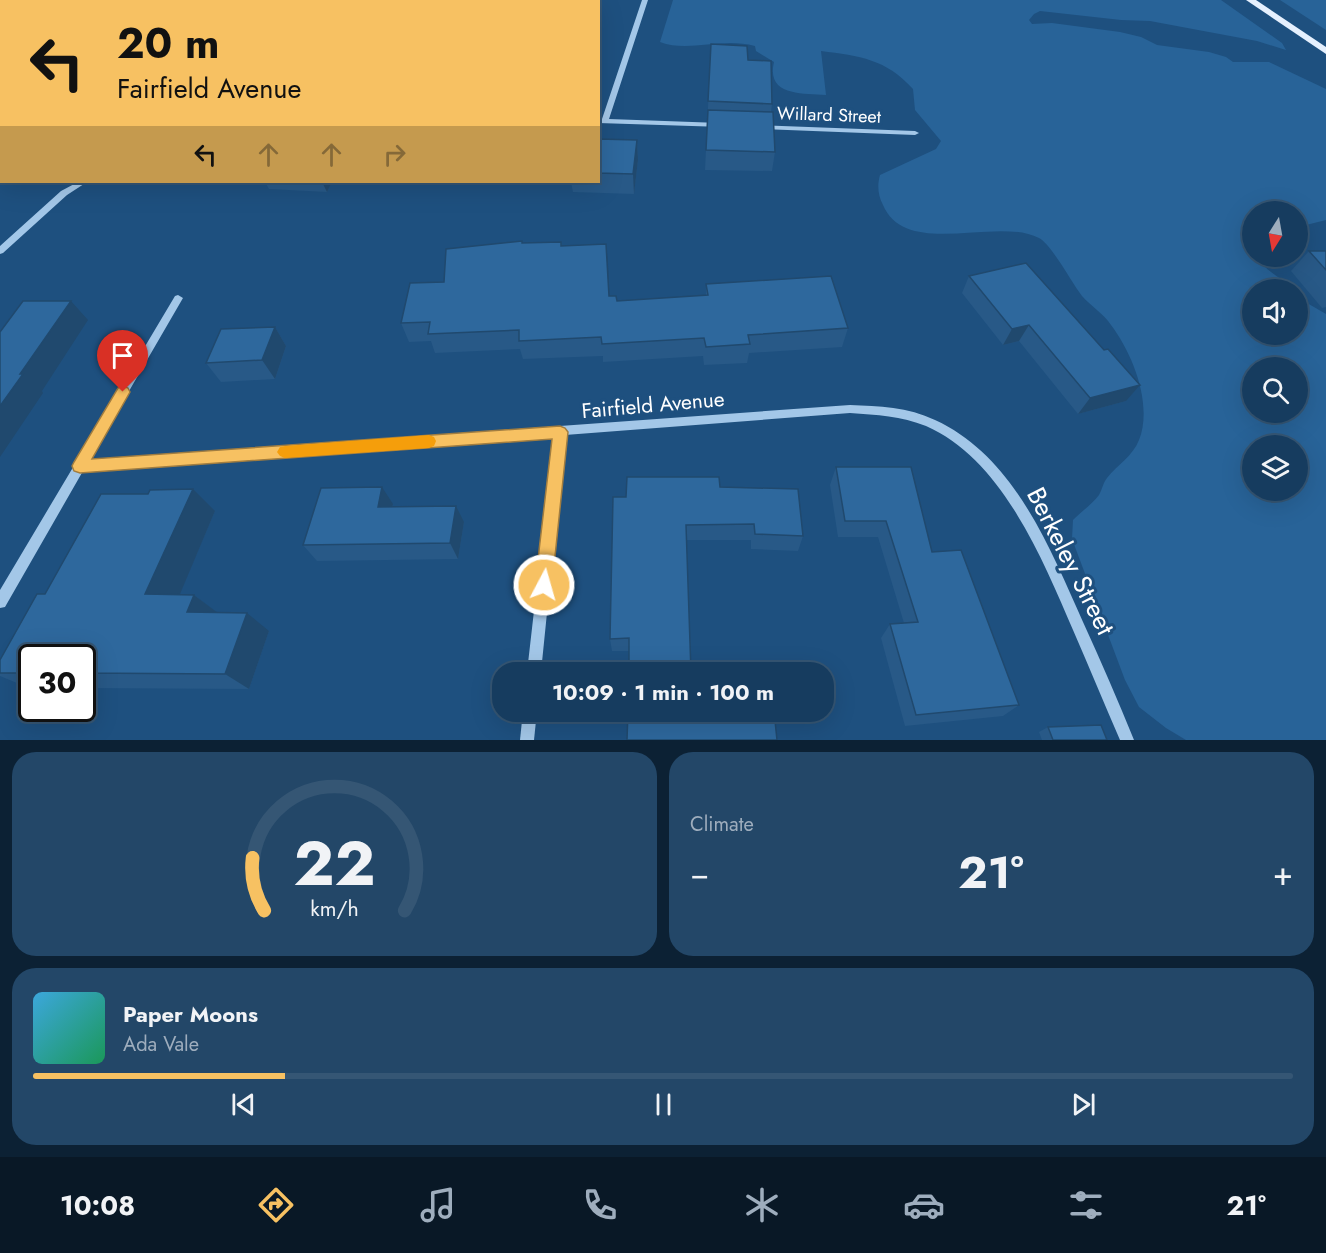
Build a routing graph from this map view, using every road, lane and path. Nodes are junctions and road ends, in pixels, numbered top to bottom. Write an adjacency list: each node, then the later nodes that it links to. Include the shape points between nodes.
1 (645, 0): 4 (street)
2 (1250, 0): 3 (main road)
3 (1326, 51)
4 (602, 121): 5 (street)
5 (724, 126)
6 (748, 126): 7 (street, Willard Street)
7 (915, 133)
8 (81, 183): 9 (street, via 64,193)
9 (0, 251)
10 (178, 298): 13 (street)
11 (939, 429): 12 (street, Fairfield Avenue, via 897,412 850,409); 18 (street, Berkeley Street, via 998,476 1035,531)
12 (560, 432): 13 (street, Fairfield Avenue); 15 (street)
13 (80, 466): 14 (street)
14 (0, 602)
15 (535, 662)
16 (529, 722): 17 (street)
17 (527, 740)
18 (1127, 740)

